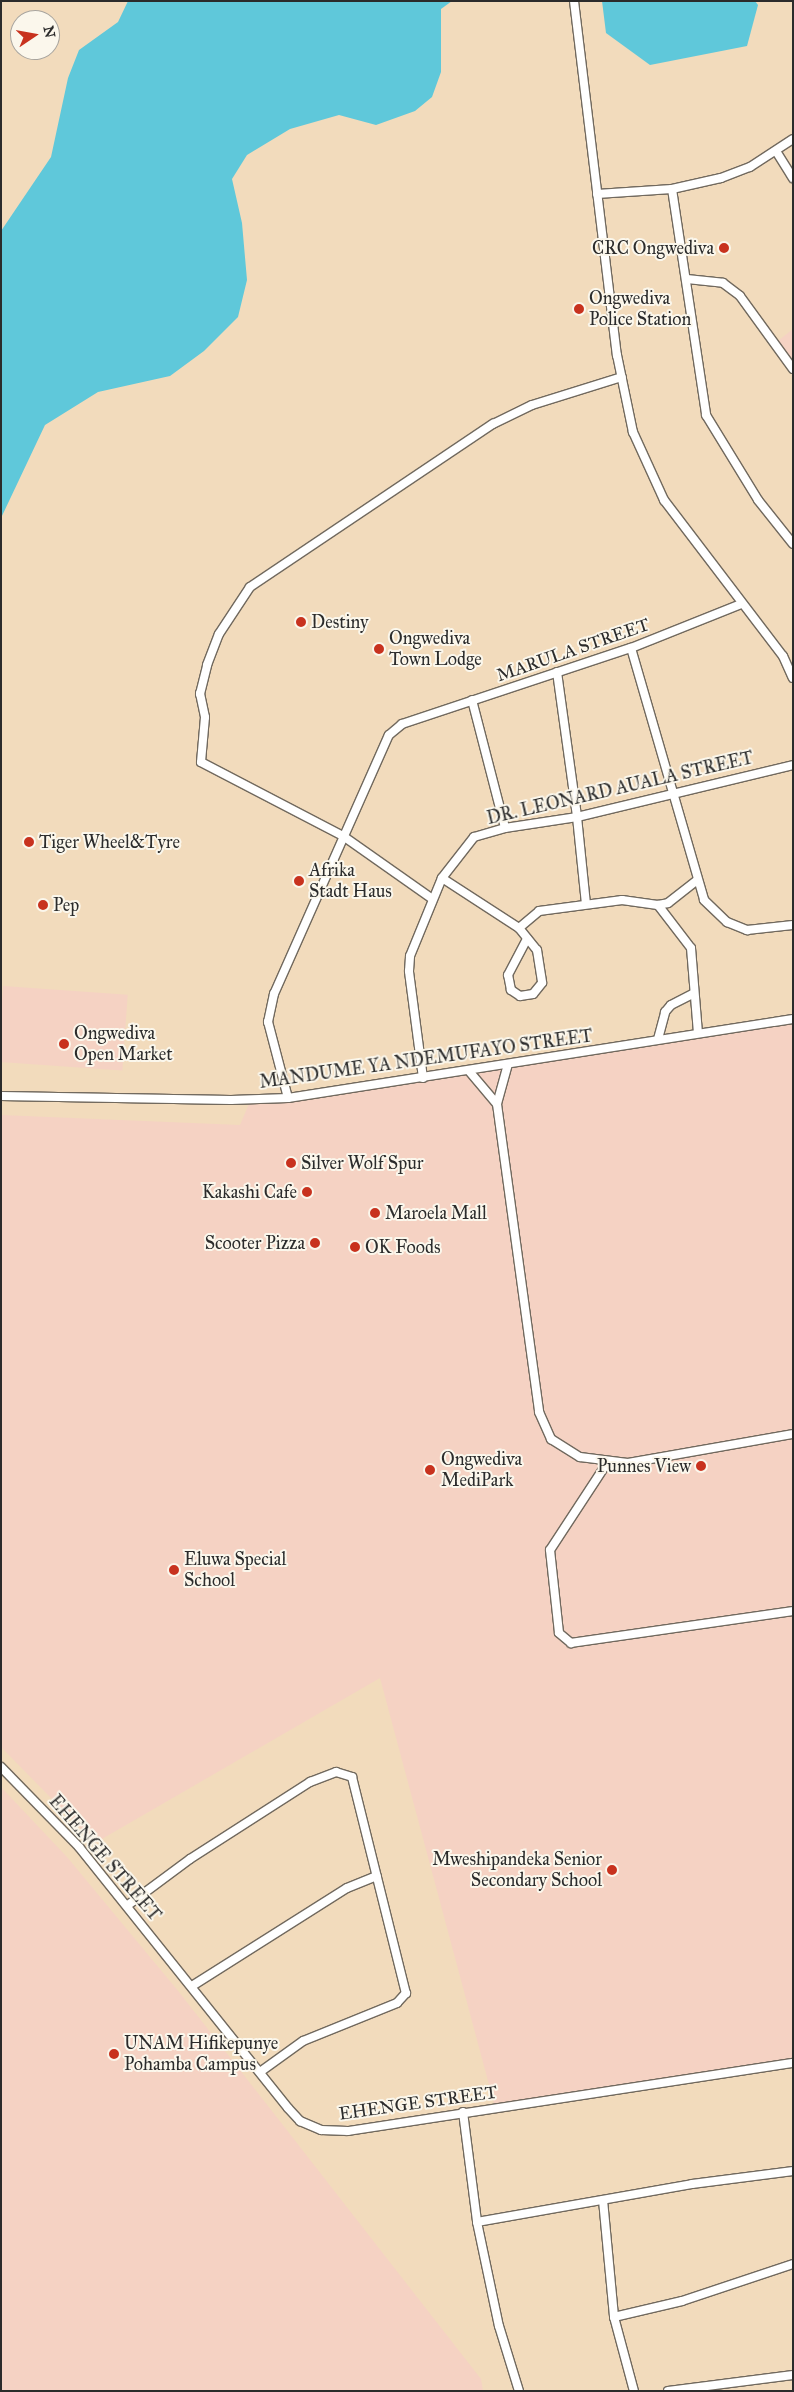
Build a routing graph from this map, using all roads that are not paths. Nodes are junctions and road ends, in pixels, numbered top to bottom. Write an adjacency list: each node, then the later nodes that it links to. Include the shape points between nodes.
1 (574, 1): 6 (street)
2 (793, 139): 3 (street)
3 (776, 151): 4 (street); 5 (street, via 750,167 721,178)
4 (793, 178)
5 (672, 189): 6 (street); 7 (street)
6 (597, 194): 9 (street)
7 (687, 279): 8 (street, via 723,284 740,296); 10 (street, via 706,415 717,438 758,500)
8 (793, 369)
9 (622, 377): 11 (street, via 633,432 664,500); 20 (street, via 532,405 493,424 250,587 232,610 219,634 200,694 205,716 201,762)
10 (793, 544)
11 (741, 604): 12 (street, MARULA STREET); 14 (street, via 783,656)
12 (631, 648): 13 (street, MARULA STREET); 17 (street)
13 (557, 672): 15 (street, MARULA STREET); 18 (street)
14 (793, 678)
15 (472, 700): 19 (street); 20 (street, MARULA STREET, via 402,724 389,735)
16 (793, 765): 17 (street, DR. LEONARD AUALA STREET)
17 (673, 792): 18 (street, DR. LEONARD AUALA STREET); 22 (street)
18 (578, 817): 19 (street, DR. LEONARD AUALA STREET); 24 (street)
19 (505, 828): 21 (street, DR. LEONARD AUALA STREET, via 474,837)
20 (343, 836): 23 (street); 37 (street, MARULA STREET, via 274,994 268,1022)
21 (442, 878): 23 (street, DR. LEONARD AUALA STREET); 27 (street)
22 (697, 880): 25 (street, via 668,902); 26 (street, via 710,908 727,922 747,930)
23 (431, 898): 35 (street, DR. LEONARD AUALA STREET, via 410,956 409,971)
24 (586, 904): 25 (street, via 622,900); 27 (street, via 539,911)
25 (658, 905): 29 (street, via 691,948)
26 (793, 925)
27 (519, 928): 28 (street)
28 (527, 938): 28 (street, via 537,950 542,983 533,994 520,996 511,990 508,975)
29 (693, 994): 31 (street); 32 (street, via 671,1005 665,1012)
30 (793, 1019): 31 (street, MANDUME YA NDEMUFAYO STREET)
31 (698, 1033): 32 (street, MANDUME YA NDEMUFAYO STREET)
32 (658, 1039): 33 (street, MANDUME YA NDEMUFAYO STREET)
33 (508, 1064): 34 (street, MANDUME YA NDEMUFAYO STREET); 38 (street)
34 (469, 1071): 35 (street, MANDUME YA NDEMUFAYO STREET); 38 (street)
35 (423, 1078): 37 (street, MANDUME YA NDEMUFAYO STREET)
36 (1, 1096): 37 (street, MANDUME YA NDEMUFAYO STREET)
37 (288, 1098)
38 (497, 1104): 40 (street, via 539,1412 551,1439 580,1458)
39 (793, 1434): 40 (street, via 628,1463)
40 (607, 1463): 41 (street, via 550,1550 559,1633 571,1644)
41 (793, 1611)
42 (1, 1767): 44 (street, EHENGE STREET, via 79,1847)
43 (377, 1876): 44 (street, via 352,1777 336,1772 310,1782 222,1838); 45 (street, via 347,1888); 47 (street, via 406,1993 398,2003 303,2041)
44 (128, 1905): 45 (street, EHENGE STREET)
45 (192, 1986): 47 (street, EHENGE STREET)
46 (793, 2062): 48 (street, EHENGE STREET)
47 (260, 2072): 48 (street, EHENGE STREET, via 300,2121 322,2130 348,2131)
48 (463, 2112): 51 (street)
49 (793, 2171): 50 (street)
50 (603, 2200): 51 (street); 53 (street)
51 (477, 2222): 55 (street, via 499,2326)
52 (793, 2264): 53 (street, via 682,2301)
53 (614, 2317): 56 (street)
54 (793, 2375): 57 (street)
55 (519, 2391)
56 (634, 2391)
57 (668, 2391)

